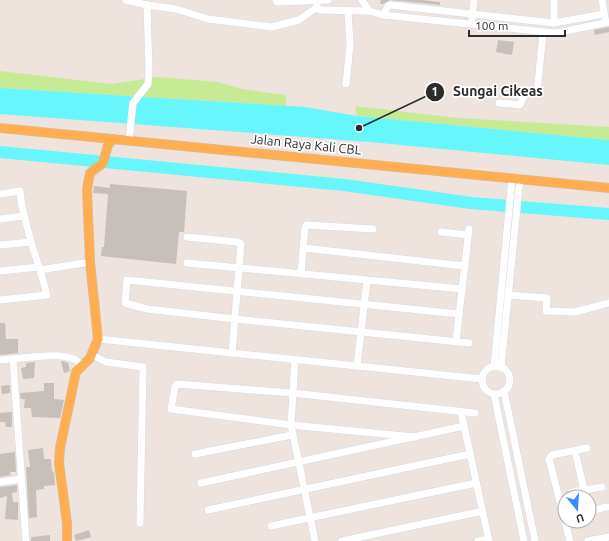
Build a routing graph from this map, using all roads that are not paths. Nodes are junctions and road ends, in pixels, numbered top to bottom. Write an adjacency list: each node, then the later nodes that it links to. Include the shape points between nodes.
1 (126, 0): 9 (street)
2 (276, 0): 8 (street)
3 (328, 0): 8 (street)
4 (362, 0): 11 (street)
5 (474, 0): 14 (street)
6 (554, 0): 16 (street)
7 (602, 0): 13 (street)
8 (311, 1): 9 (street, via 299,20 272,27 208,19 176,9); 10 (street, via 320,10)
9 (147, 6): 22 (street, via 148,84 133,103)
10 (348, 11): 11 (street); 19 (street, via 350,45)
11 (369, 11): 12 (street)
12 (383, 14): 14 (street, via 390,5); 17 (street)
13 (604, 14): 15 (street); 16 (street)
14 (472, 15): 16 (street); 17 (street)
15 (608, 22): 18 (street, via 556,33)
16 (554, 23)
17 (472, 24): 18 (street)
18 (543, 32): 20 (street, via 537,94 525,93 520,105)
19 (346, 84)
20 (499, 103)
21 (0, 128): 23 (main road, Jalan Raya Kali CBL)
22 (130, 138): 23 (main road, Jalan Raya Kali CBL); 24 (main road, Jalan Raya Kali CBL)
23 (113, 139): 37 (main road, via 108,145 103,163 90,173 87,189)
24 (516, 178): 25 (main road, Jalan Raya Kali CBL); 31 (street, via 509,201); 32 (street, via 518,202)
25 (609, 188)
26 (0, 194): 27 (street, via 20,191)
27 (24, 216): 28 (street); 34 (street)
28 (0, 219)
29 (373, 229): 36 (street, via 308,225 305,226)
30 (441, 232): 39 (street, via 469,232)
31 (506, 234): 32 (street); 64 (street)
32 (514, 235): 47 (street)
33 (187, 237): 41 (street, via 239,242)
34 (31, 242): 35 (street); 40 (street)
35 (0, 245)
36 (304, 248): 39 (street); 43 (street)
37 (90, 262): 40 (street); 54 (main road)
38 (187, 263): 41 (street)
39 (465, 266): 45 (street)
40 (40, 268): 42 (street); 48 (street, via 47,295)
41 (239, 268): 43 (street); 46 (street)
42 (0, 271)
43 (301, 274): 44 (street)
44 (367, 281): 45 (street); 50 (street)
45 (462, 289): 51 (street)
46 (238, 292): 50 (street); 52 (street); 52 (street, via 127,280 125,303 146,309)
47 (508, 295): 49 (street, via 547,298 546,311 575,312); 64 (street)
48 (0, 300)
49 (609, 303)
50 (364, 305): 51 (street); 53 (street)
51 (459, 314): 55 (street)
52 (236, 319): 53 (street); 57 (street)
53 (362, 332): 55 (street); 63 (street)
54 (98, 339): 57 (street); 58 (main road)
55 (456, 341): 56 (street)
56 (469, 342)
57 (232, 353): 61 (street)
58 (92, 354): 62 (main road); 94 (street, via 106,362 143,367)
59 (0, 360): 60 (street)
60 (12, 360): 62 (street, via 64,356); 80 (street)
61 (295, 360): 63 (street); 67 (street)
62 (83, 364): 100 (main road, via 76,372 60,448 59,463)
63 (357, 366): 65 (street)
64 (497, 367): 65 (street, via 487,370); 66 (street, via 506,372 509,378)
65 (482, 379): 68 (street, via 485,389)
66 (504, 391): 68 (street); 105 (street)
67 (292, 393): 69 (street); 71 (street); 71 (street, via 177,384 170,409)
68 (494, 394): 104 (street)
69 (461, 412): 70 (street); 72 (street)
70 (475, 413)
71 (290, 425): 73 (street); 74 (street)
72 (464, 426): 74 (street); 78 (street)
73 (292, 434): 77 (street); 79 (street)
74 (415, 437): 79 (street)
75 (587, 448): 76 (street)
76 (575, 451): 85 (street, via 552,456 550,459); 86 (street)
77 (195, 454)
78 (470, 454): 83 (street); 88 (street)
79 (298, 462): 82 (street); 88 (street)
80 (22, 479): 81 (street); 99 (street)
81 (0, 482)
82 (201, 483)
83 (476, 483): 92 (street); 93 (street)
84 (602, 487): 87 (street)
85 (558, 489)
86 (584, 489)
87 (590, 489)
88 (304, 490): 91 (street); 93 (street)
89 (608, 507): 90 (street)
90 (597, 509)
91 (208, 510)
92 (482, 511): 98 (street); 102 (street)
93 (310, 518): 95 (street); 101 (street)
94 (140, 523)
95 (271, 526)
96 (567, 529): 106 (street)
97 (609, 537): 107 (street)
98 (489, 540): 103 (street)
99 (26, 541)
100 (67, 541)
101 (315, 541)
102 (342, 541)
103 (478, 541)
104 (524, 541)
105 (535, 541)
106 (570, 541)
107 (588, 541)

